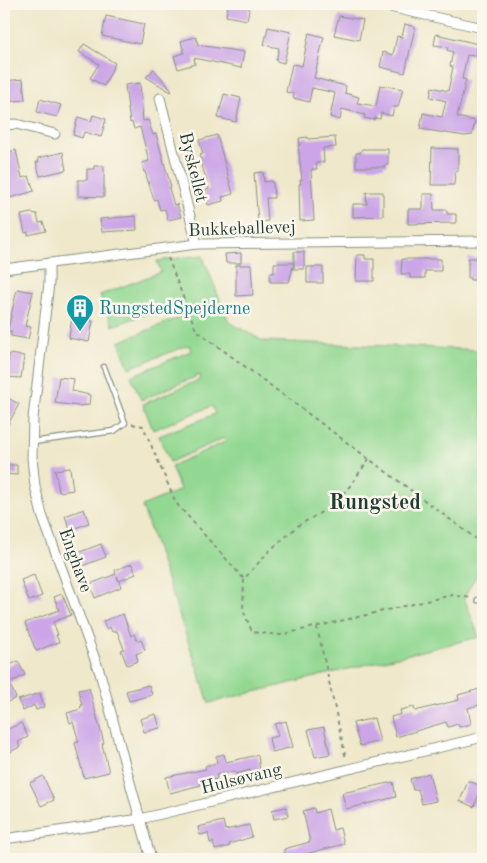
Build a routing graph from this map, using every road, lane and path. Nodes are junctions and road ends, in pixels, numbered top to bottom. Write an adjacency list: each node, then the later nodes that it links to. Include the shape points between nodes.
1 (376, 4): 2 (street)
2 (483, 28)
3 (160, 98): 7 (street, Byskellet)
4 (4, 125): 5 (street, via 16,124)
5 (55, 134)
6 (483, 240): 7 (street, Bukkeballevej)
7 (197, 244): 8 (street, Bukkeballevej)
8 (164, 249): 9 (street, Bukkeballevej); 14 (path, via 196,330)
9 (49, 263): 10 (street, Bukkeballevej); 13 (street, Enghave)
10 (4, 268)
11 (104, 367): 12 (lane)
12 (125, 423): 13 (lane, via 114,432); 16 (path, via 143,426 176,503)
13 (32, 442): 21 (street, Enghave, via 35,486 42,515 100,673)
14 (369, 459): 15 (path); 16 (path, via 332,506 299,526)
15 (483, 544)
16 (244, 578): 18 (path, via 243,610 252,632 280,635)
17 (481, 600): 18 (path, via 452,595)
18 (317, 627): 20 (path)
19 (483, 737): 20 (street, Hulsøvang)
20 (349, 769): 21 (street, Hulsøvang)
21 (140, 819): 22 (street, Hulsøvang); 23 (street, Enghave)
22 (4, 839)
23 (151, 859)

